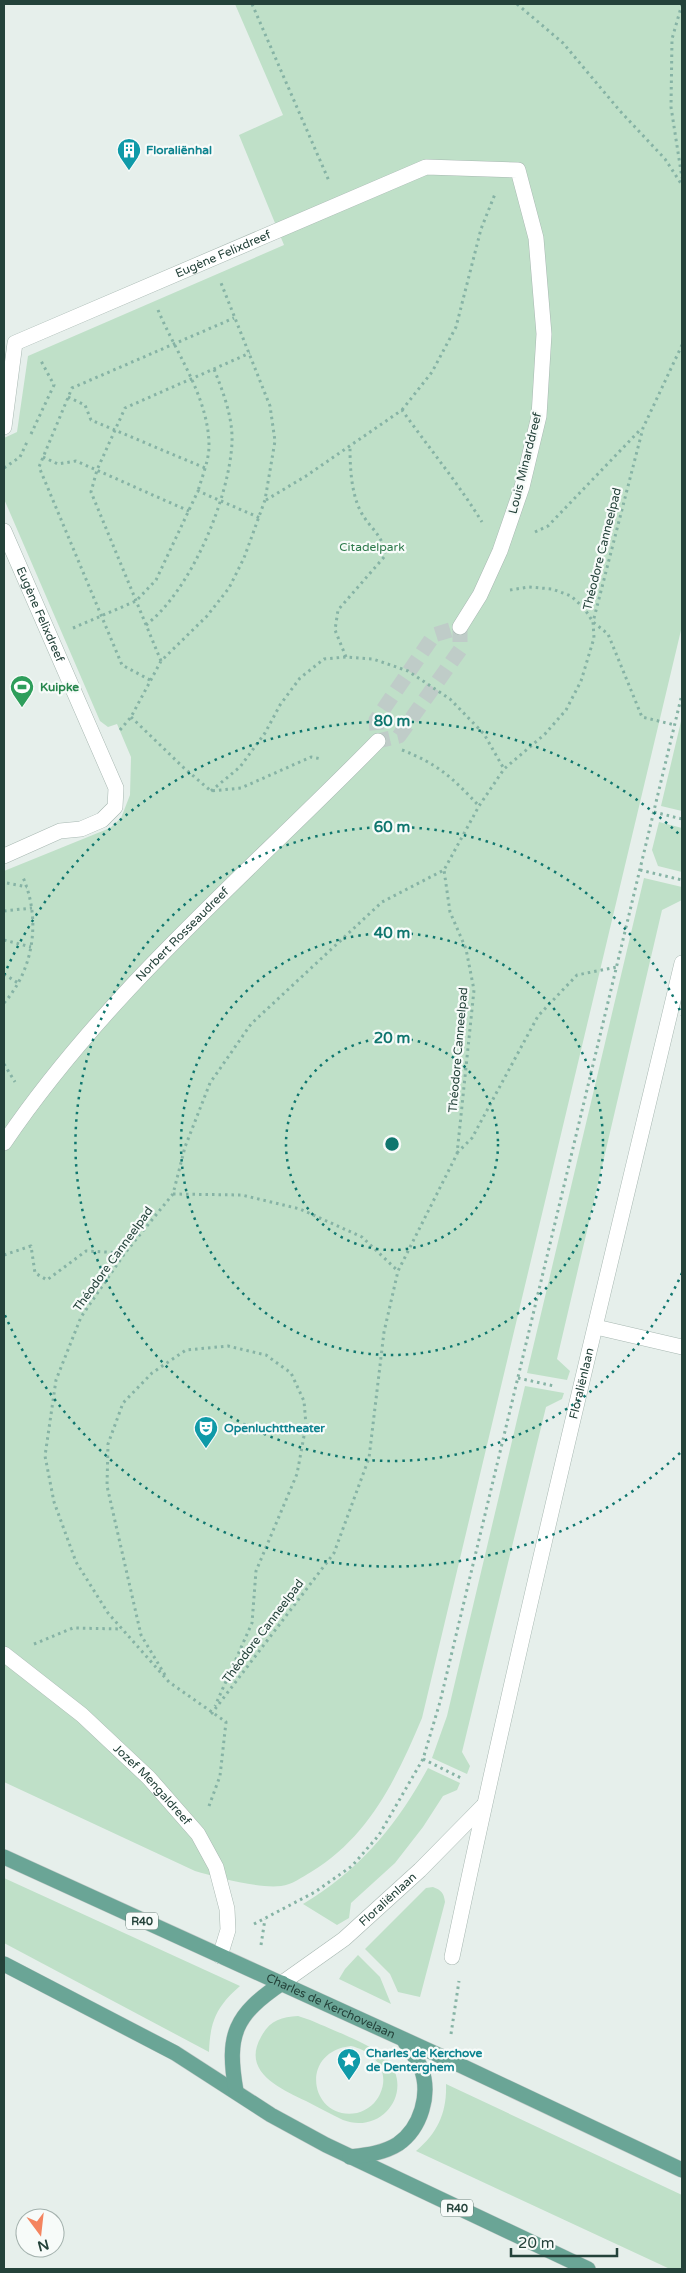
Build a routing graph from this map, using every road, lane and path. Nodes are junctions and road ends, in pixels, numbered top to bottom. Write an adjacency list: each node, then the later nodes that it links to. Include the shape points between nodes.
1 (252, 4): 7 (path)
2 (517, 4): 6 (path, via 563,43 665,159)
3 (682, 4): 5 (path, via 672,39 671,107)
4 (518, 170): 7 (street, Eugène Felixdreef, via 426,167); 18 (path, via 501,179 481,229 456,327 432,372); 33 (street, Louis Minarddreef, via 536,238 544,334 539,416 522,487)
5 (682, 178)
6 (682, 185)
7 (339, 204): 8 (street, Eugène Felixdreef)
8 (212, 259): 10 (path); 19 (street, Eugène Felixdreef, via 15,343)
9 (160, 314): 11 (path)
10 (234, 318): 11 (path); 13 (path)
11 (175, 344): 16 (path); 17 (path, via 72,388)
12 (682, 345): 20 (path, Théodore Canneelpad)
13 (250, 353): 15 (path); 29 (path, via 270,406 275,441)
14 (42, 362): 24 (path, via 54,385 20,457)
15 (214, 369): 16 (path); 28 (path, via 227,403 232,442)
16 (190, 380): 21 (path, via 125,408); 25 (path, via 208,425 209,448)
17 (68, 397): 21 (path, via 85,405 91,420); 23 (path)
18 (402, 410): 22 (path); 33 (path, via 462,489)
19 (4, 427)
20 (643, 428): 33 (path, via 548,526); 37 (path, Théodore Canneelpad)
21 (115, 430): 25 (path); 26 (path)
22 (350, 446): 29 (path); 41 (path, via 350,470 360,511 384,543 385,556 338,610 334,630)
23 (43, 457): 26 (path, via 58,464 76,461); 36 (path, via 39,467)
24 (4, 468)
25 (205, 468): 27 (path)
26 (97, 470): 30 (path); 35 (path, via 91,492)
27 (198, 491): 28 (path); 30 (path)
28 (220, 500): 31 (path); 39 (path, via 190,572 163,612)
29 (266, 500): 31 (path)
30 (189, 511): 35 (path, via 156,580)
31 (260, 518): 42 (path, via 229,588 207,616)
32 (4, 531): 55 (street, Eugène Felixdreef, via 116,788 114,807 102,820 81,829 60,831)
33 (500, 551): 34 (street, Louis Minarddreef)
34 (480, 595): 37 (path, via 552,588 571,596 584,608); 40 (street, Louis Minarddreef)
35 (136, 601): 36 (path); 39 (path)
36 (102, 617): 38 (path); 43 (path, via 122,665)
37 (592, 622): 46 (path, via 608,634 642,717); 50 (path, Théodore Canneelpad, via 594,638 581,680 566,710 545,734)
38 (79, 625)
39 (146, 625): 42 (path)
40 (460, 627)
41 (346, 657): 50 (path, via 373,659 408,671 450,699 484,734); 51 (path, via 324,659 300,678 240,766)
42 (161, 661): 43 (path)
43 (150, 680): 45 (path)
44 (682, 694): 46 (path)
45 (131, 717): 47 (path, via 119,730); 51 (path)
46 (675, 725): 53 (path)
47 (119, 740)
48 (378, 741): 52 (path, via 428,760); 70 (street, Norbert Rosseaudreef, via 156,960 32,1102)
49 (311, 757): 51 (path, via 240,788)
50 (504, 769): 52 (path, Théodore Canneelpad)
51 (211, 791)
52 (479, 806): 56 (path, Théodore Canneelpad)
53 (654, 812): 54 (path); 57 (path)
54 (682, 819)
55 (8, 854): 60 (path)
56 (444, 870): 71 (path, Théodore Canneelpad, via 450,912 466,949 474,990); 72 (path, Théodore Canneelpad, via 382,902 251,1024 210,1083 184,1147)
57 (640, 870): 58 (path); 66 (path)
58 (682, 880)
59 (4, 882): 60 (path)
60 (27, 887): 61 (path)
61 (32, 908): 62 (path); 64 (path)
62 (4, 911)
63 (4, 940): 64 (path)
64 (31, 946): 68 (path)
65 (682, 963): 76 (street, Floraliënlaan)
66 (617, 967): 71 (path, via 577,975 538,1016 472,1138); 78 (path)
67 (4, 974): 68 (path)
68 (18, 983): 69 (path)
69 (4, 1003)
70 (4, 1143)
71 (457, 1154): 75 (path, Théodore Canneelpad)
72 (173, 1194): 73 (path, Théodore Canneelpad); 75 (path, via 242,1196 300,1209 362,1237)
73 (125, 1253): 74 (path, via 86,1251 47,1280 35,1273 31,1246); 80 (path, Théodore Canneelpad, via 81,1317 59,1371 45,1456 54,1502 76,1562)
74 (4, 1255)
75 (398, 1271): 83 (path, Théodore Canneelpad, via 384,1332 369,1458 334,1553)
76 (596, 1327): 77 (street); 79 (street, Floraliënlaan)
77 (682, 1347)
78 (518, 1378): 79 (path); 84 (path)
79 (579, 1392): 85 (street, Floraliënlaan)
80 (122, 1630): 81 (path, via 73,1628); 82 (path, Théodore Canneelpad)
81 (5, 1655): 86 (street, Jozef Mengaldreef, via 82,1714 149,1778)
82 (169, 1682): 83 (path, Théodore Canneelpad); 83 (path, via 141,1636 107,1486 108,1444 123,1403 152,1373 186,1350 228,1346 266,1355 291,1373 304,1401 306,1425 297,1474 256,1571 252,1623)
83 (212, 1712): 86 (path, Théodore Canneelpad, via 226,1722 220,1776)
84 (423, 1759): 85 (path, via 462,1778); 88 (path, via 379,1835 352,1866 315,1892)
85 (484, 1805): 90 (street, Floraliënlaan); 92 (street, Floraliënlaan, via 420,1870 344,1939)
86 (198, 1834): 89 (street, Jozef Mengaldreef, via 216,1867 227,1909 228,1930)
87 (4, 1857): 89 (main road, Charles de Kerchovelaan / R40)
88 (252, 1926)
89 (220, 1956): 92 (main road, Charles de Kerchovelaan / R40)
90 (452, 1957): 94 (path, via 461,1972)
91 (4, 1964): 95 (main road, R40, via 175,2053)
92 (282, 1983): 93 (main road, Charles de Kerchovelaan / R40); 95 (main road, via 249,2009 238,2026 232,2046)
93 (405, 2042): 94 (main road, Charles de Kerchovelaan / R40); 96 (main road, via 421,2068 425,2089 422,2110 413,2129 398,2144 378,2153)
94 (447, 2059): 97 (main road, Charles de Kerchovelaan / R40)
95 (236, 2090): 96 (main road, R40, via 270,2115)
96 (350, 2157): 98 (main road, R40)
97 (682, 2170)
98 (588, 2269)

